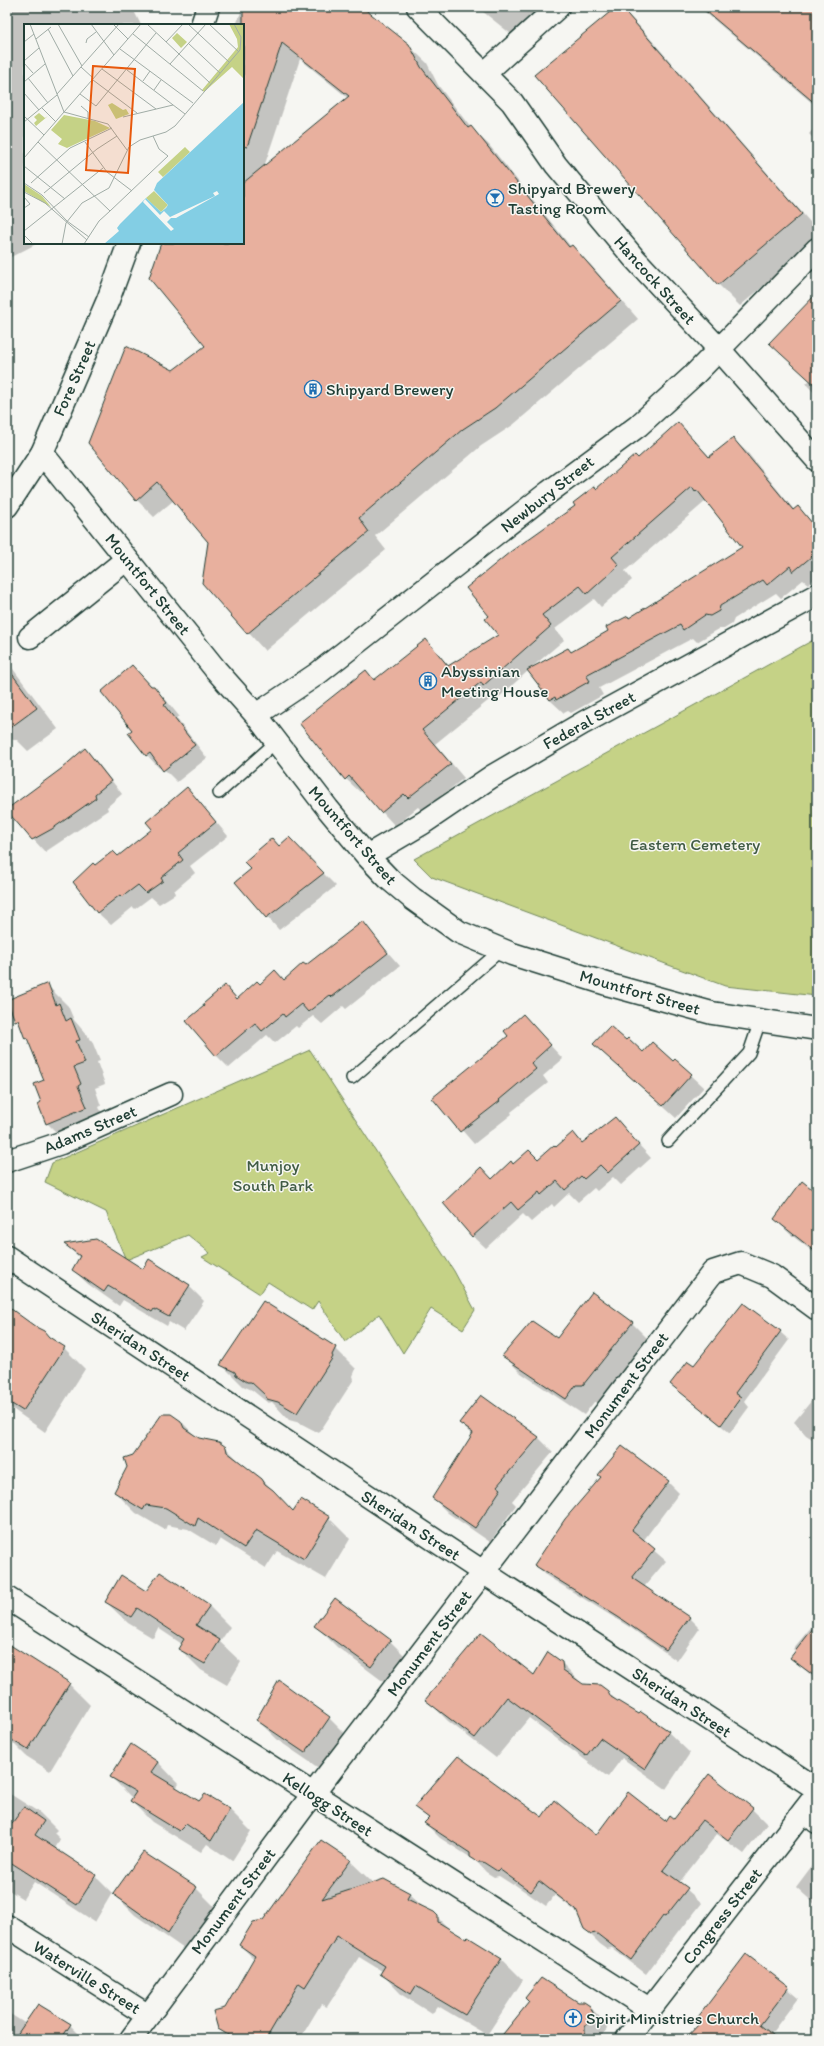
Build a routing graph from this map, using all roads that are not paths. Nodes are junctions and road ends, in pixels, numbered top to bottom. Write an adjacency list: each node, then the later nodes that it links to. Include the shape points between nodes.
1 (208, 7): 4 (street)
2 (418, 7): 5 (street, Hancock Street)
3 (558, 7): 5 (street)
4 (202, 24)
5 (485, 73): 8 (street, Hancock Street, via 512,102 556,165 634,258)
6 (129, 244): 9 (street, Fore Street, via 108,300)
7 (817, 249): 8 (street, Newbury Street)
8 (718, 348): 10 (street, Hancock Street); 15 (street, Newbury Street, via 695,374 638,426 549,492 317,674)
9 (42, 453): 11 (street, Fore Street); 12 (street, Mountfort Street)
10 (817, 460)
11 (7, 506)
12 (127, 559): 14 (street); 15 (street, Mountfort Street, via 216,670)
13 (817, 595): 18 (street, Federal Street, via 577,727 491,777)
14 (30, 637)
15 (256, 715): 16 (street, Mountfort Street)
16 (277, 741): 17 (lane); 18 (street, Mountfort Street, via 328,809)
17 (219, 793)
18 (368, 856): 19 (street, Mountfort Street, via 413,900 459,932)
19 (501, 950): 20 (street, Mountfort Street, via 610,985 705,1011); 22 (lane)
20 (760, 1022): 21 (street, Mountfort Street); 24 (lane, via 749,1053)
21 (817, 1030)
22 (352, 1078)
23 (171, 1094): 25 (street, Adams Street, via 61,1143)
24 (668, 1141)
25 (7, 1161)
26 (7, 1257): 28 (street, Sheridan Street)
27 (817, 1309): 28 (street, Monument Street, via 772,1276 742,1263 713,1272)
28 (483, 1572): 30 (street, Sheridan Street); 31 (street, Monument Street)
29 (7, 1598): 31 (street, Kellogg Street)
30 (817, 1790)
31 (313, 1794): 35 (street, Kellogg Street); 36 (street, Monument Street)
32 (817, 1794): 33 (street, Congress Street)
33 (811, 1816): 35 (street, Congress Street)
34 (7, 1926): 36 (street, Waterville Street)
35 (649, 2009): 38 (street, Congress Street)
36 (147, 2015): 37 (street, Monument Street)
37 (131, 2039)
38 (627, 2039)

